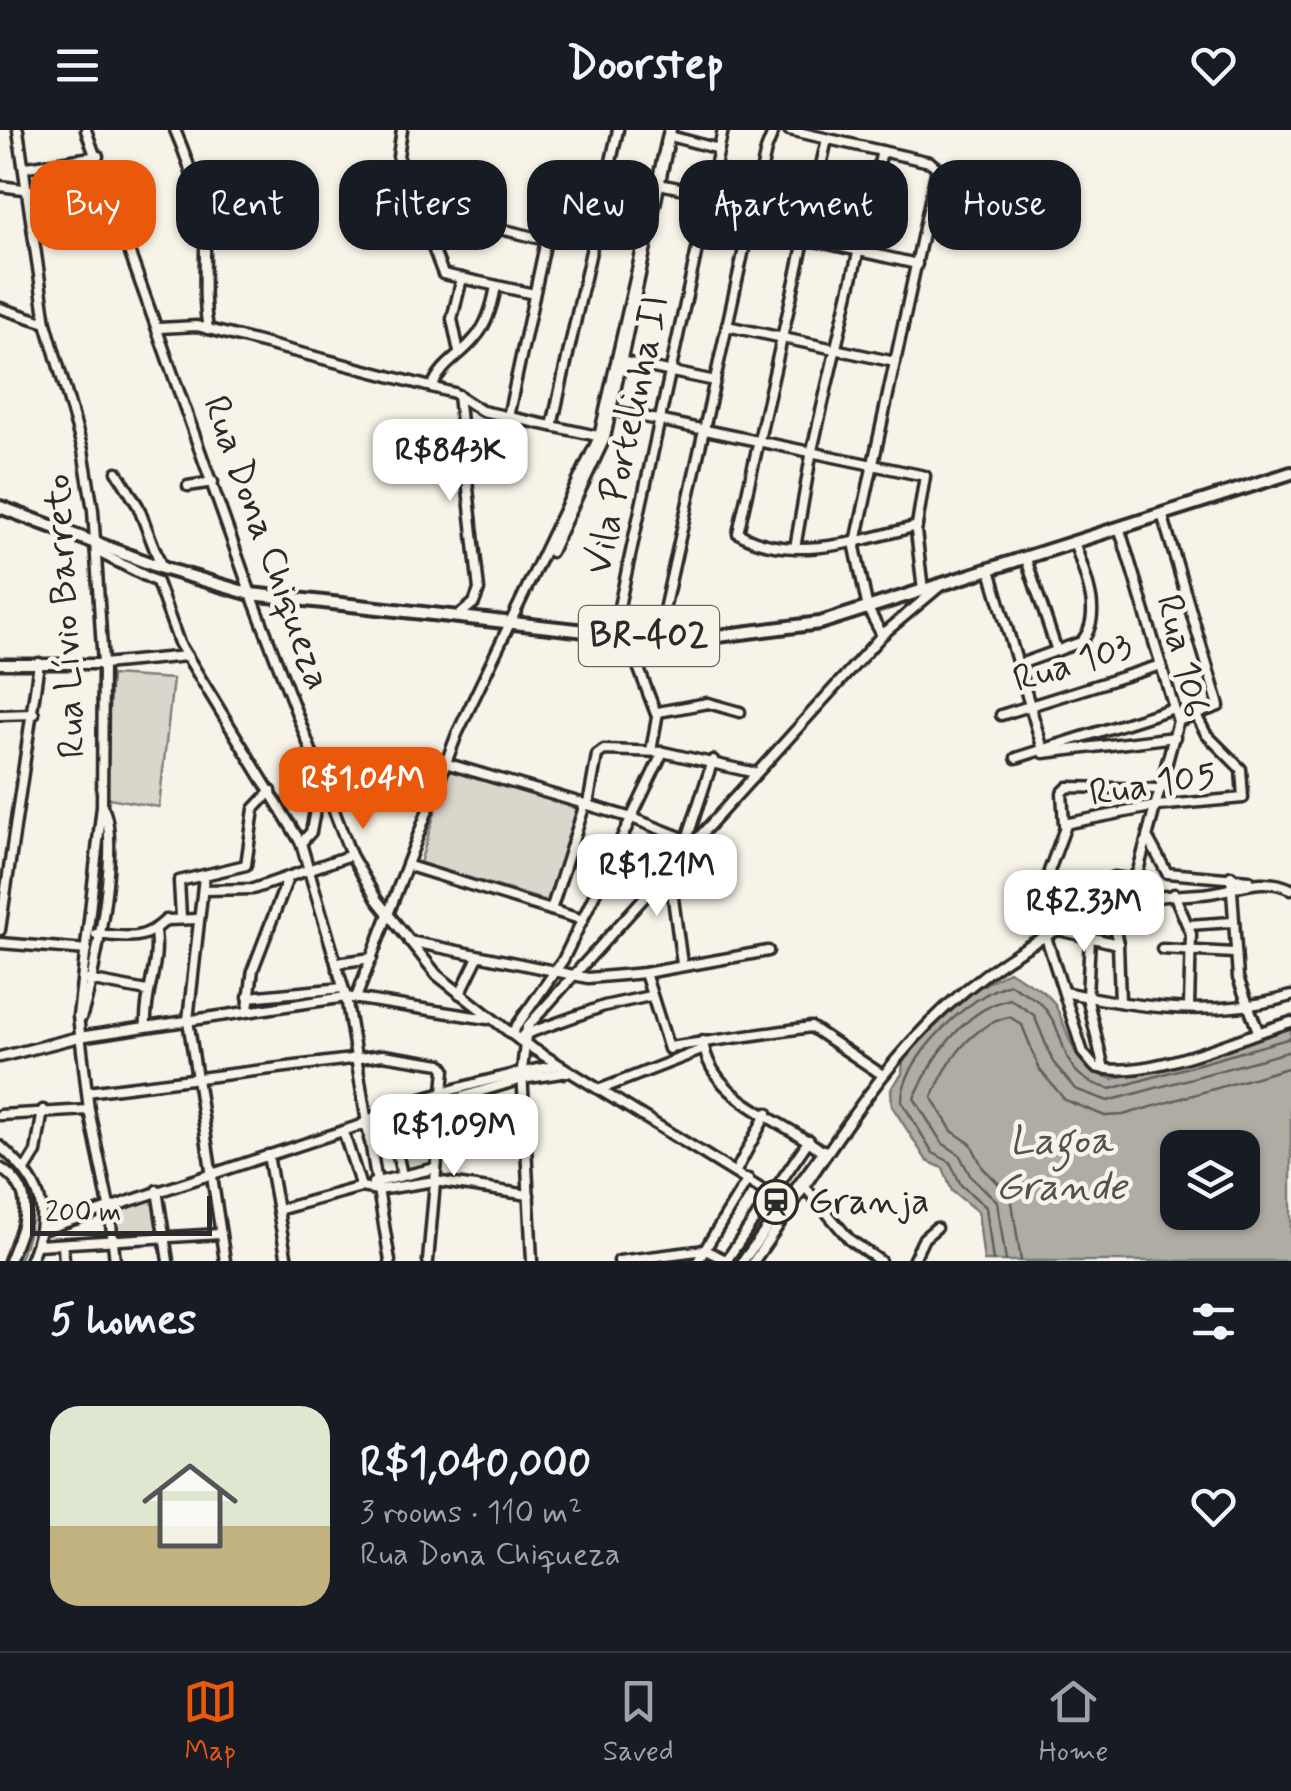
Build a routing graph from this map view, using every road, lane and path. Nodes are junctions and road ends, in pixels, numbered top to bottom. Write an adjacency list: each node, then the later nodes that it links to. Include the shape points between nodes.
1 (18, 130): 19 (street, Rua Lívio Barreto)
2 (86, 130): 13 (street, Rua Dona Chiqueza)
3 (175, 130): 41 (street, via 206,248 201,288)
4 (402, 130): 34 (street, via 398,156 433,253 443,274)
5 (618, 130): 15 (street)
6 (723, 130): 11 (street, Vila Portelinha II)
7 (774, 130): 17 (street)
8 (790, 130): 10 (street)
9 (669, 133): 11 (street); 20 (street)
10 (827, 138): 12 (street); 18 (street)
11 (719, 149): 16 (street, Vila Portelinha II)
12 (882, 151): 32 (street); 33 (street, via 937,168)
13 (98, 156): 14 (street, Rua Dona Chiqueza); 19 (street)
14 (99, 160)
15 (611, 160)
16 (717, 160)
17 (764, 160)
18 (822, 160)
19 (27, 168): 22 (street, Rua Lívio Barreto)
20 (659, 176)
21 (0, 186): 22 (street)
22 (30, 190)
23 (37, 250): 38 (street, Rua Lívio Barreto)
24 (131, 250): 40 (street, Rua Dona Chiqueza)
25 (544, 250): 36 (street)
26 (590, 250): 54 (street)
27 (643, 250): 45 (street)
28 (697, 250): 47 (street, Vila Portelinha II)
29 (744, 250): 39 (street)
30 (804, 250): 42 (street)
31 (856, 250): 32 (street)
32 (860, 251): 33 (street); 43 (street)
33 (917, 264): 46 (street)
34 (462, 278): 35 (street); 44 (street, via 452,319)
35 (496, 286): 36 (street); 44 (street, via 477,337)
36 (534, 294): 52 (street)
37 (0, 308): 38 (street)
38 (46, 323): 70 (street, Rua Lívio Barreto, via 84,450)
39 (727, 326): 42 (street); 48 (street)
40 (158, 328): 41 (street); 62 (street, Rua Dona Chiqueza)
41 (208, 329): 49 (street)
42 (784, 338): 43 (street); 57 (street)
43 (836, 349): 46 (street); 58 (street)
44 (459, 352): 49 (street)
45 (619, 360): 47 (street); 51 (street)
46 (895, 362): 59 (street)
47 (671, 370): 48 (street); 53 (street, Vila Portelinha II)
48 (715, 380): 55 (street)
49 (432, 386): 50 (street)
50 (458, 396): 52 (street, via 482,411); 79 (street, via 478,590 474,603)
51 (608, 410): 53 (street); 56 (street)
52 (508, 416): 54 (street)
53 (660, 419): 55 (street); 81 (street, Vila Portelinha II)
54 (552, 426): 56 (street)
55 (705, 428): 57 (street); 84 (street)
56 (602, 438): 80 (street)
57 (760, 440): 58 (street); 71 (street, via 738,533)
58 (812, 450): 59 (street); 71 (street)
59 (872, 463): 66 (street, via 925,476); 68 (street)
60 (118, 472): 73 (street)
61 (1291, 473): 65 (highway, BR-402)
62 (213, 482): 63 (street); 77 (street, Rua Dona Chiqueza)
63 (188, 486)
64 (0, 507): 70 (highway, BR-402)
65 (1163, 517): 67 (highway, BR-402); 97 (street, via 1220,706)
66 (917, 526): 68 (street); 76 (street)
67 (1120, 530): 69 (highway, BR-402); 91 (street, Rua 106)
68 (856, 541): 71 (street); 78 (street)
69 (1074, 544): 72 (highway, BR-402); 85 (street, via 1094,608 1082,642)
70 (96, 547): 73 (highway, BR-402); 86 (street, via 155,579); 89 (street, Rua Lívio Barreto)
71 (796, 548)
72 (1026, 559): 74 (highway, BR-402); 85 (street)
73 (162, 568): 77 (highway, BR-402)
74 (990, 570): 75 (highway, BR-402); 90 (street)
75 (942, 584): 76 (highway, BR-402); 82 (street)
76 (923, 590): 78 (highway, BR-402)
77 (251, 594): 79 (highway, BR-402); 109 (street, Rua Dona Chiqueza)
78 (868, 609): 82 (street); 84 (highway, BR-402, via 820,624)
79 (454, 618): 80 (highway, BR-402)
80 (511, 626): 81 (highway, BR-402); 107 (street)
81 (612, 634): 83 (highway, BR-402)
82 (882, 635): 108 (street)
83 (637, 636): 84 (highway, BR-402); 96 (street, via 636,660)
84 (658, 637)
85 (1057, 651): 90 (street)
86 (187, 656): 89 (street); 111 (street)
87 (0, 664): 88 (street)
88 (39, 664): 89 (street); 95 (street)
89 (103, 664): 142 (street, Rua Lívio Barreto, via 102,806 110,829)
90 (1017, 665): 92 (street)
91 (1161, 665): 92 (street, Rua 103); 93 (street, Rua 106)
92 (1029, 707): 99 (street, Rua 103); 103 (street)
93 (1174, 708): 100 (street, Rua 106); 103 (street, Rua 105)
94 (740, 712): 96 (street, via 708,703)
95 (34, 714): 98 (street); 139 (street)
96 (656, 714): 102 (street)
97 (1196, 714): 100 (street); 113 (street, Rua 105, via 1206,734 1242,769 1244,797)
98 (0, 715)
99 (1001, 715)
100 (1178, 721): 101 (street, Rua 106)
101 (1175, 737): 103 (street); 110 (street, Rua 106)
102 (651, 751): 104 (street); 112 (street, via 599,752)
103 (1043, 751): 105 (street, Rua 105)
104 (663, 752): 106 (street); 114 (street)
105 (1016, 758)
106 (714, 760): 108 (street); 117 (street)
107 (445, 763): 112 (street); 120 (street)
108 (756, 773): 117 (street)
109 (322, 776): 118 (street, via 311,832); 119 (street, Rua Dona Chiqueza)
110 (1161, 789): 113 (street, Rua 106); 115 (street, via 1063,791)
111 (271, 790): 118 (street); 123 (street, via 254,810 246,866)
112 (586, 804): 114 (street); 132 (street)
113 (1156, 806): 115 (street, Rua 105); 116 (street, Rua 106)
114 (632, 818): 117 (street); 136 (street)
115 (1068, 826): 140 (street, via 1049,872)
116 (1148, 838): 125 (street, Rua 106); 126 (street, via 1168,873)
117 (690, 840): 122 (street)
118 (300, 843): 121 (street)
119 (351, 855): 121 (street); 134 (street, Rua Dona Chiqueza)
120 (409, 866): 132 (street); 134 (street)
121 (308, 870): 124 (street); 155 (street)
122 (669, 870): 156 (street); 159 (street)
123 (204, 877): 129 (street); 133 (street, via 178,883)
124 (288, 878): 129 (street, via 242,891); 167 (street)
125 (1134, 880): 127 (street, via 1114,877); 131 (street, Rua 106)
126 (1231, 881): 128 (street); 130 (street, via 1210,893); 137 (street)
127 (1088, 888)
128 (1291, 889)
129 (204, 890): 135 (street)
130 (1174, 894): 131 (street); 138 (street)
131 (1112, 906): 140 (street); 147 (street)
132 (551, 910): 136 (street)
133 (181, 917): 135 (street); 141 (street, via 164,921)
134 (388, 917): 145 (street, Rua Dona Chiqueza); 153 (street)
135 (199, 918): 174 (street)
136 (583, 920): 157 (street)
137 (1233, 922): 138 (street); 152 (street)
138 (1188, 924): 148 (street)
139 (0, 930)
140 (1059, 930): 143 (street); 144 (street)
141 (156, 932): 142 (street); 161 (street)
142 (94, 933): 150 (street, Rua Lívio Barreto); 160 (street, Rua Lívio Barreto)
143 (1046, 937): 162 (street); 190 (street, via 945,1004)
144 (1090, 937): 147 (street); 168 (street)
145 (408, 941): 154 (street); 164 (street, Rua Dona Chiqueza)
146 (0, 943): 150 (street)
147 (1118, 944): 169 (street)
148 (1193, 948): 149 (street); 152 (street); 170 (street)
149 (1162, 949)
150 (87, 950): 160 (street, Rua Lívio Barreto)
151 (768, 951): 156 (street)
152 (1234, 953): 172 (street)
153 (372, 958): 155 (street); 163 (street)
154 (476, 958): 157 (street); 164 (street)
155 (336, 963): 163 (street)
156 (682, 964): 158 (street)
157 (556, 973): 159 (street); 178 (street)
158 (645, 973): 159 (street); 165 (street)
159 (572, 976): 180 (street)
160 (86, 979): 161 (street); 179 (street, Rua Lívio Barreto)
161 (147, 991): 176 (street)
162 (1064, 992): 168 (street); 187 (street, via 1086,1059)
163 (348, 994): 167 (street); 171 (street); 173 (street); 184 (street)
164 (460, 994): 173 (street, Rua Dona Chiqueza)
165 (650, 996): 180 (street, via 604,1006); 182 (street)
166 (1291, 996): 172 (street)
167 (248, 997): 171 (street)
168 (1087, 997): 169 (street); 187 (street)
169 (1120, 1002): 170 (street)
170 (1189, 1007): 172 (street)
171 (248, 1008): 174 (street)
172 (1246, 1008): 177 (street)
173 (491, 1019): 178 (street, Rua Dona Chiqueza)
174 (188, 1020): 176 (street); 191 (street)
175 (1291, 1022): 177 (street)
176 (146, 1026): 179 (street)
177 (1258, 1032): 187 (street, via 1147,1066)
178 (511, 1034): 180 (street, Rua Dona Chiqueza)
179 (80, 1038): 183 (street); 193 (street, Rua Lívio Barreto)
180 (522, 1039): 186 (street, Rua Dona Chiqueza); 189 (street)
181 (704, 1045): 182 (street); 185 (street); 190 (street, via 811,1027); 197 (street, via 708,1068 734,1094)
182 (669, 1047): 185 (street)
183 (0, 1056)
184 (356, 1058): 191 (street); 194 (street, via 392,1055 441,1064); 200 (street)
185 (672, 1058): 192 (street)
186 (557, 1066): 188 (street, Rua Dona Chiqueza); 189 (street)
187 (1104, 1069)
188 (568, 1072): 189 (street); 192 (street, Rua Dona Chiqueza)
189 (522, 1074): 194 (street); 219 (street)
190 (881, 1074): 205 (street)
191 (196, 1078): 193 (street); 211 (street)
192 (600, 1088): 210 (street, Rua Dona Chiqueza)
193 (87, 1092): 196 (street, Rua Lívio Barreto)
194 (441, 1103): 199 (street); 200 (street); 200 (street)
195 (43, 1110): 196 (street); 198 (street); 209 (street, via 36,1152)
196 (88, 1110): 220 (street, Rua Lívio Barreto)
197 (768, 1113): 203 (street); 210 (street)
198 (0, 1116)
199 (440, 1124): 202 (street); 208 (street)
200 (366, 1128): 201 (street); 202 (street); 215 (street)
201 (343, 1131): 206 (street); 215 (street)
202 (393, 1134): 212 (street)
203 (808, 1140): 205 (street); 218 (street)
204 (0, 1146): 209 (street)
205 (825, 1150): 216 (street); 221 (street)
206 (268, 1156): 211 (street); 222 (street)
207 (0, 1168): 232 (street, via 16,1179 27,1203)
208 (436, 1168): 212 (street); 214 (street)
209 (25, 1170): 224 (street, via 39,1194)
210 (736, 1171): 213 (street, Rua Dona Chiqueza)
211 (210, 1173): 217 (street); 225 (street)
212 (402, 1174): 215 (street)
213 (748, 1179): 218 (street, Rua Dona Chiqueza); 230 (street)
214 (435, 1181): 215 (street); 219 (street); 240 (street)
215 (371, 1185): 222 (street); 239 (street)
216 (805, 1187): 221 (street); 247 (street, via 850,1240)
217 (157, 1190): 220 (street); 226 (street)
218 (769, 1194): 244 (street)
219 (529, 1195): 241 (street)
220 (109, 1206): 224 (street); 227 (street, Rua Lívio Barreto)
221 (786, 1208): 245 (street); 246 (street)
222 (278, 1210): 238 (street)
223 (936, 1228): 248 (street)
224 (42, 1230): 228 (street)
225 (220, 1234): 226 (street); 237 (street)
226 (164, 1238): 227 (street); 236 (street)
227 (113, 1243): 229 (street); 235 (street, Rua Lívio Barreto)
228 (37, 1245): 229 (street); 233 (street)
229 (62, 1246): 234 (street)
230 (705, 1250): 242 (street); 243 (street); 244 (street)
231 (0, 1251): 232 (street)
232 (11, 1258)
233 (30, 1261)
234 (64, 1261)
235 (114, 1261)
236 (168, 1261)
237 (225, 1261)
238 (287, 1261)
239 (390, 1261)
240 (428, 1261)
241 (532, 1261)
242 (619, 1261)
243 (698, 1261)
244 (727, 1261)
245 (743, 1261)
246 (754, 1261)
247 (880, 1261)
248 (913, 1261)

